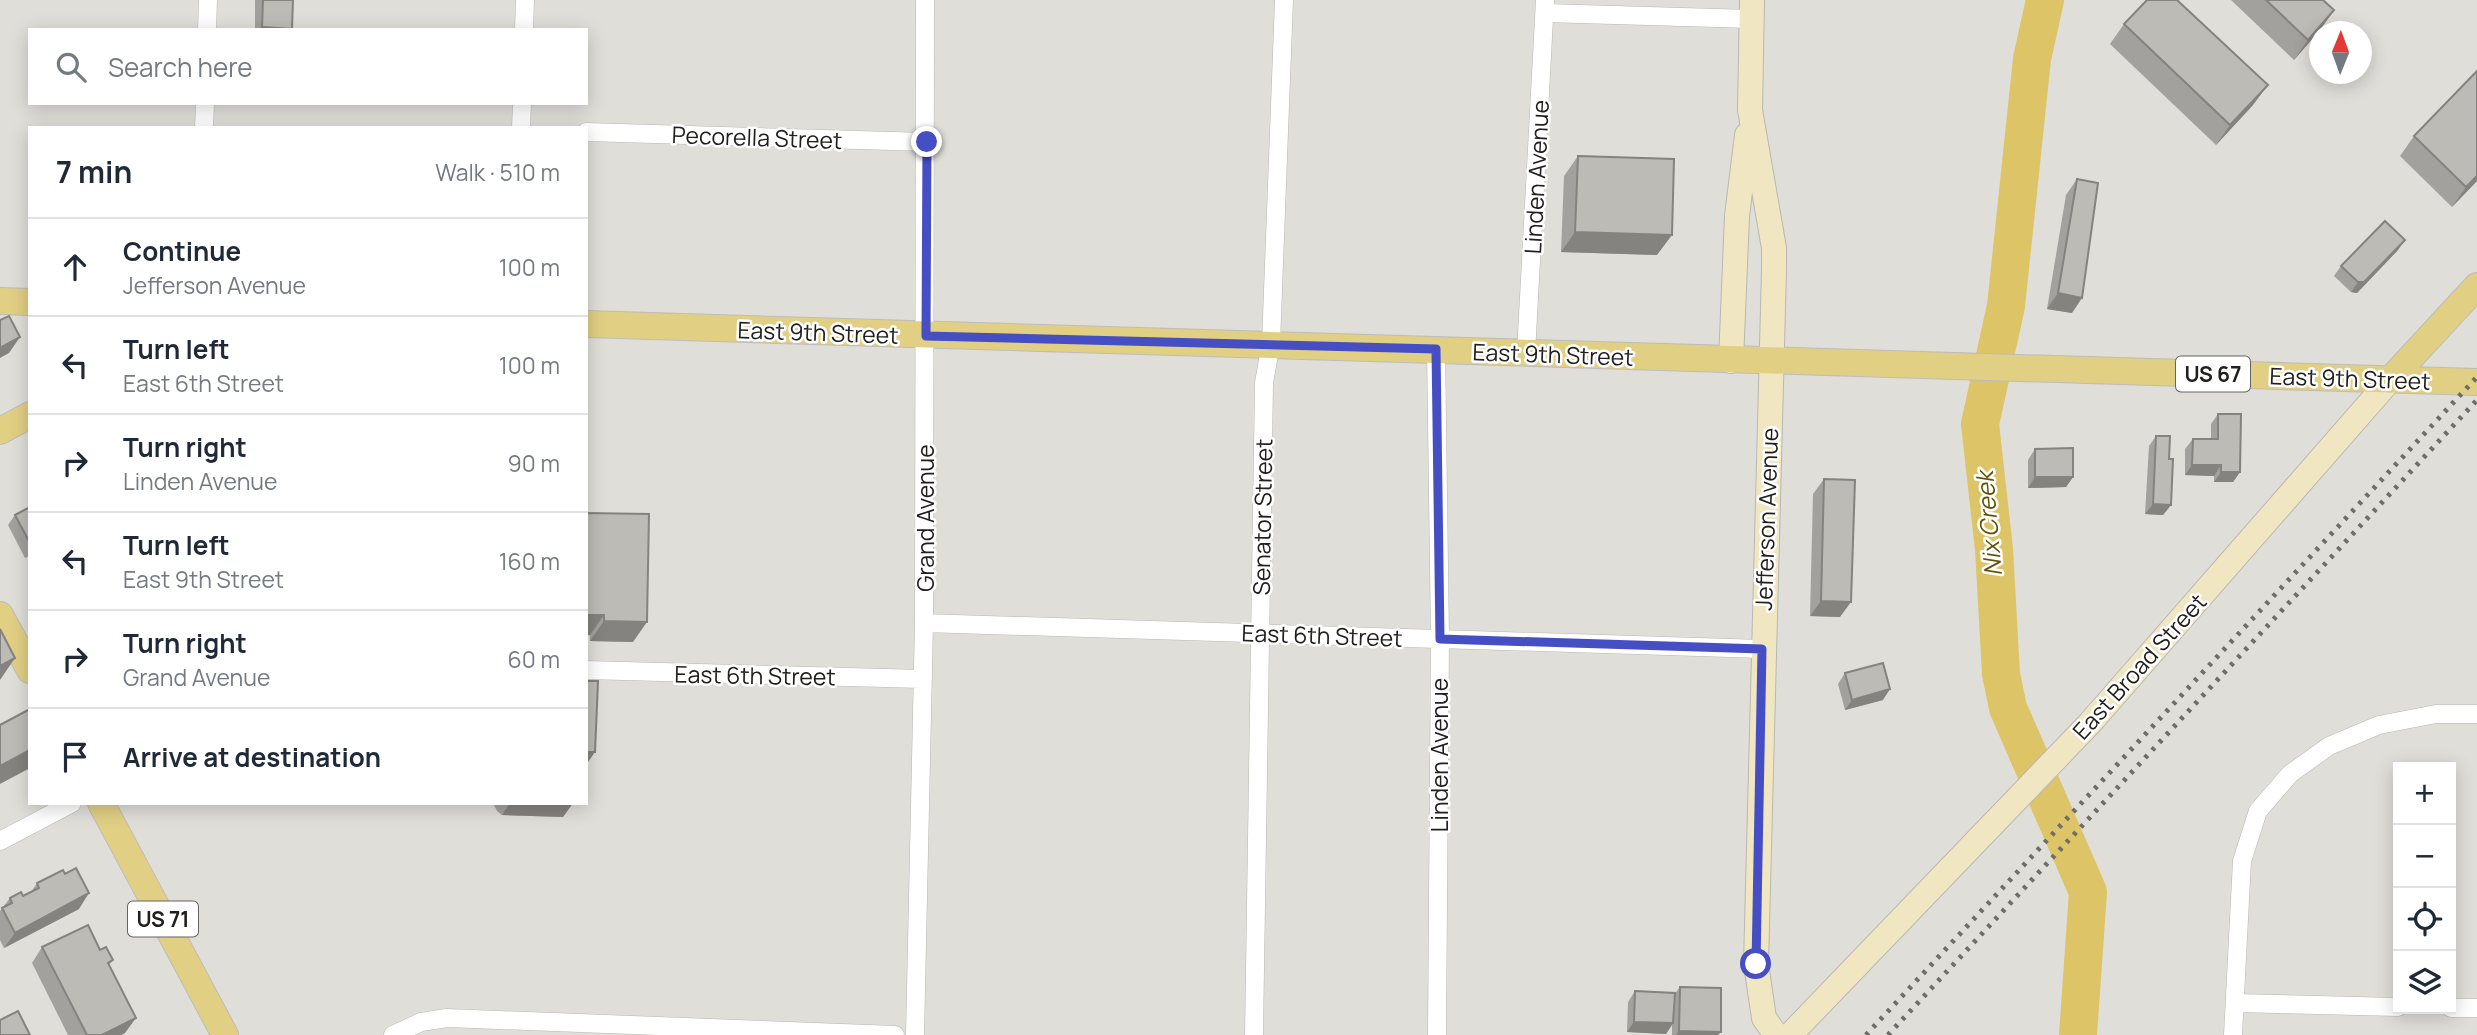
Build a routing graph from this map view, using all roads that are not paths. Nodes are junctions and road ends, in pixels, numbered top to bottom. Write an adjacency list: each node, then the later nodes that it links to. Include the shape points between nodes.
1 (208, 0): 7 (street)
2 (525, 0): 8 (street)
3 (925, 0): 15 (street, Grand Avenue)
4 (1284, 0): 21 (street, Senator Street)
5 (1545, 6): 6 (street); 23 (street, Linden Avenue)
6 (1752, 10): 11 (street, Jefferson Avenue)
7 (207, 28)
8 (524, 28)
9 (205, 105): 12 (street)
10 (522, 105): 13 (street)
11 (1750, 110): 24 (street, via 1738,202); 25 (street, Jefferson Avenue, via 1774,248)
12 (204, 126)
13 (521, 126)
14 (588, 132): 15 (street, Pecorella Street)
15 (927, 142): 20 (street, Grand Avenue)
16 (2477, 286): 26 (main road, East Broad Street)
17 (0, 301): 18 (main road)
18 (28, 302)
19 (588, 324): 20 (main road, East 9th Street / US 67)
20 (926, 336): 21 (main road, East 9th Street / US 67); 31 (street, Grand Avenue)
21 (1271, 343): 22 (main road, East 9th Street / US 67); 32 (street, Senator Street, via 1264,383)
22 (1436, 349): 23 (main road, East 9th Street / US 67); 33 (street, Linden Avenue)
23 (1526, 353): 24 (main road, East 9th Street / US 67)
24 (1731, 361): 25 (main road, East 9th Street / US 67)
25 (1771, 363): 26 (main road, East 9th Street / US 67); 34 (street, Jefferson Avenue)
26 (2390, 380): 27 (main road, East 9th Street); 53 (street, East Broad Street, via 2090,723)
27 (2477, 383)
28 (28, 416): 29 (main road)
29 (0, 431)
30 (0, 615): 35 (main road)
31 (924, 623): 32 (street, East 6th Street); 37 (street, Grand Avenue)
32 (1260, 634): 33 (street, East 6th Street); 50 (street, Senator Street)
33 (1440, 639): 34 (street, East 6th Street); 51 (street, Linden Avenue)
34 (1762, 649): 52 (street, Jefferson Avenue, via 1756,964 1764,1018)
35 (28, 666)
36 (588, 670): 37 (street, East 6th Street)
37 (923, 679): 49 (street, Grand Avenue)
38 (2477, 714): 42 (street, via 2436,714 2379,725 2329,746 2290,774 2258,811 2242,861)
39 (68, 805): 41 (street)
40 (102, 805): 46 (main road, US 71)
41 (0, 841)
42 (2235, 1003): 43 (street); 54 (street)
43 (2393, 1007)
44 (2456, 1008): 45 (street)
45 (2477, 1008)
46 (225, 1035)
47 (393, 1035): 48 (street, via 421,1022 447,1018)
48 (895, 1035)
49 (915, 1035)
50 (1254, 1035)
51 (1437, 1035)
52 (1776, 1035)
53 (1790, 1035)
54 (2233, 1035)

